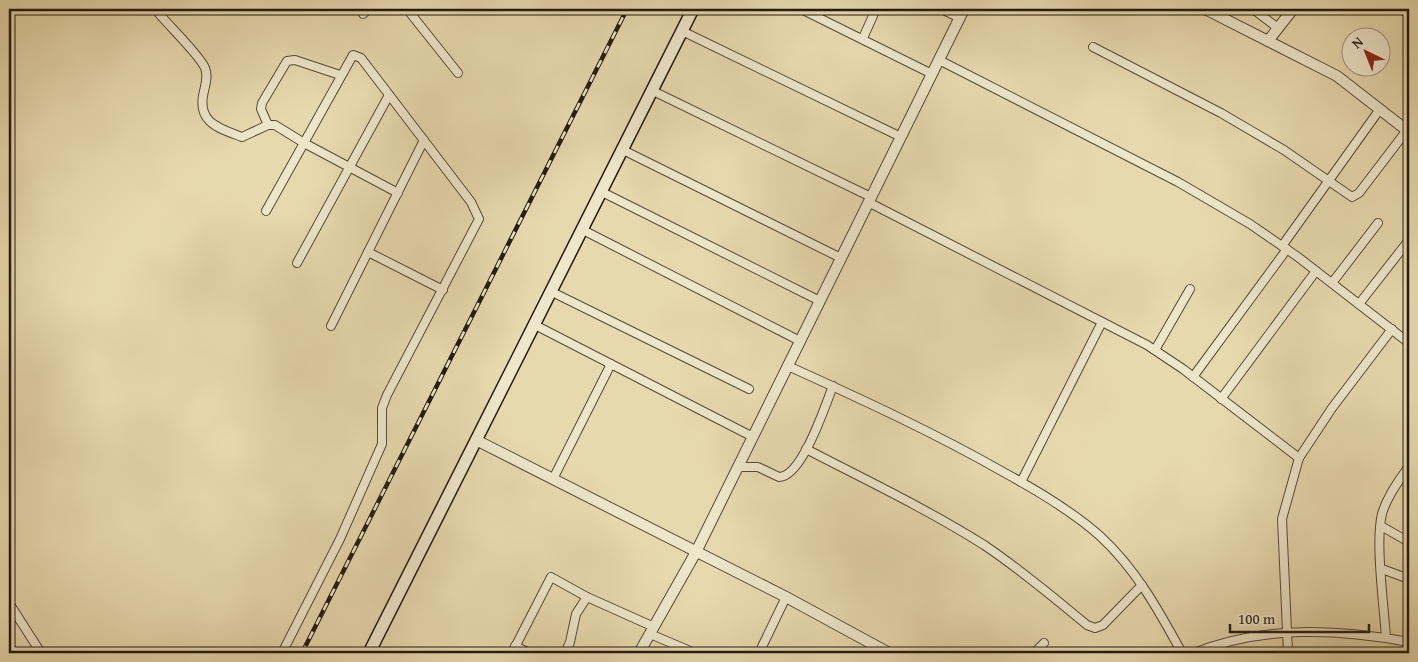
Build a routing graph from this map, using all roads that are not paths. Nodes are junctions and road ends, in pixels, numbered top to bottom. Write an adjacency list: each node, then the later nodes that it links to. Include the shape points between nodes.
1 (155, 9): 23 (street, via 205,69 201,106 204,115 219,128 242,137)
2 (408, 9): 17 (street)
3 (694, 9): 12 (main road)
4 (801, 9): 13 (street)
5 (876, 9): 13 (street)
6 (941, 9): 10 (street)
7 (1205, 9): 14 (street)
8 (1253, 9): 11 (street)
9 (1293, 9): 11 (street)
10 (962, 13): 16 (street)
11 (1278, 28): 14 (street)
12 (682, 31): 20 (main road); 25 (street)
13 (863, 38): 18 (street)
14 (1268, 41): 22 (street, via 1338,76)
15 (1093, 47): 30 (street, via 1221,113)
16 (939, 60): 18 (street); 38 (street, via 1178,182)
17 (458, 73)
18 (932, 74): 25 (street)
19 (340, 75): 21 (street, via 349,58 356,55); 23 (street, via 295,60 287,61 262,103 261,109); 27 (street)
20 (651, 90): 28 (main road); 33 (street)
21 (390, 95): 26 (street); 29 (street)
22 (1380, 109): 24 (street); 30 (street)
23 (268, 125): 27 (street, via 275,124)
24 (1408, 131): 30 (street, via 1356,196 1348,195)
25 (900, 137): 33 (street)
26 (424, 140): 32 (street); 45 (street, via 471,202 479,219)
27 (304, 143): 29 (street); 34 (street)
28 (621, 149): 31 (main road); 40 (street)
29 (350, 167): 32 (street); 41 (street)
30 (1329, 180): 38 (street)
31 (600, 191): 36 (main road); 47 (street)
32 (398, 193): 39 (street)
33 (870, 200): 40 (street); 49 (street)
34 (266, 211)
35 (1378, 224): 43 (street)
36 (581, 229): 46 (main road); 54 (street)
37 (1409, 240): 48 (street)
38 (1284, 247): 42 (street); 59 (street)
39 (368, 252): 45 (street); 51 (street)
40 (841, 258): 47 (street)
41 (297, 263)
42 (1316, 270): 43 (street); 62 (street)
43 (1332, 283): 48 (street)
44 (1190, 289): 56 (street)
45 (443, 290): 87 (street, via 387,395 382,408 382,444 340,539)
46 (550, 292): 50 (main road); 61 (street)
47 (820, 301): 54 (street)
48 (1359, 304): 52 (street)
49 (1102, 322): 56 (street); 70 (street)
50 (534, 324): 57 (street); 64 (main road)
51 (331, 326)
52 (1392, 329): 55 (street); 66 (street)
53 (1409, 331): 55 (street)
54 (800, 341): 58 (street)
55 (1406, 341)
56 (1155, 350): 59 (street)
57 (610, 364): 63 (street); 69 (street)
58 (788, 366): 60 (street); 63 (street)
59 (1193, 377): 62 (street)
60 (833, 386): 65 (street); 70 (street, via 964,449)
61 (750, 389)
62 (1221, 399): 66 (street)
63 (752, 437): 67 (street)
64 (476, 440): 69 (street); 88 (main road)
65 (806, 449): 67 (street, via 794,469 783,477 758,467); 76 (street, via 925,510 984,546 1094,628 1103,625)
66 (1298, 458): 81 (street, via 1282,519)
67 (738, 467): 73 (street)
68 (1409, 468): 71 (street, via 1392,492 1382,514)
69 (553, 479): 73 (street)
70 (1021, 482): 76 (street, via 1100,537)
71 (1381, 526): 72 (street); 74 (street)
72 (1409, 542)
73 (696, 552): 78 (street); 80 (street)
74 (1382, 569): 75 (street); 82 (street)
75 (1409, 579)
76 (1142, 585): 96 (street)
77 (587, 597): 80 (street); 85 (street, via 551,577); 90 (street, via 576,614)
78 (786, 597): 93 (street); 94 (street)
79 (9, 603): 86 (street)
80 (652, 631): 91 (street); 92 (street)
81 (1286, 633): 82 (street, via 1319,631); 97 (street, via 1262,635); 98 (street)
82 (1386, 638): 83 (street)
83 (1409, 642)
84 (1044, 643): 95 (street)
85 (514, 650): 89 (street)
86 (41, 653)
87 (282, 653)
88 (369, 653)
89 (530, 653)
90 (565, 653)
91 (639, 653)
92 (695, 653)
93 (760, 653)
94 (889, 653)
95 (1034, 653)
96 (1182, 653)
97 (1194, 653)
98 (1288, 653)

